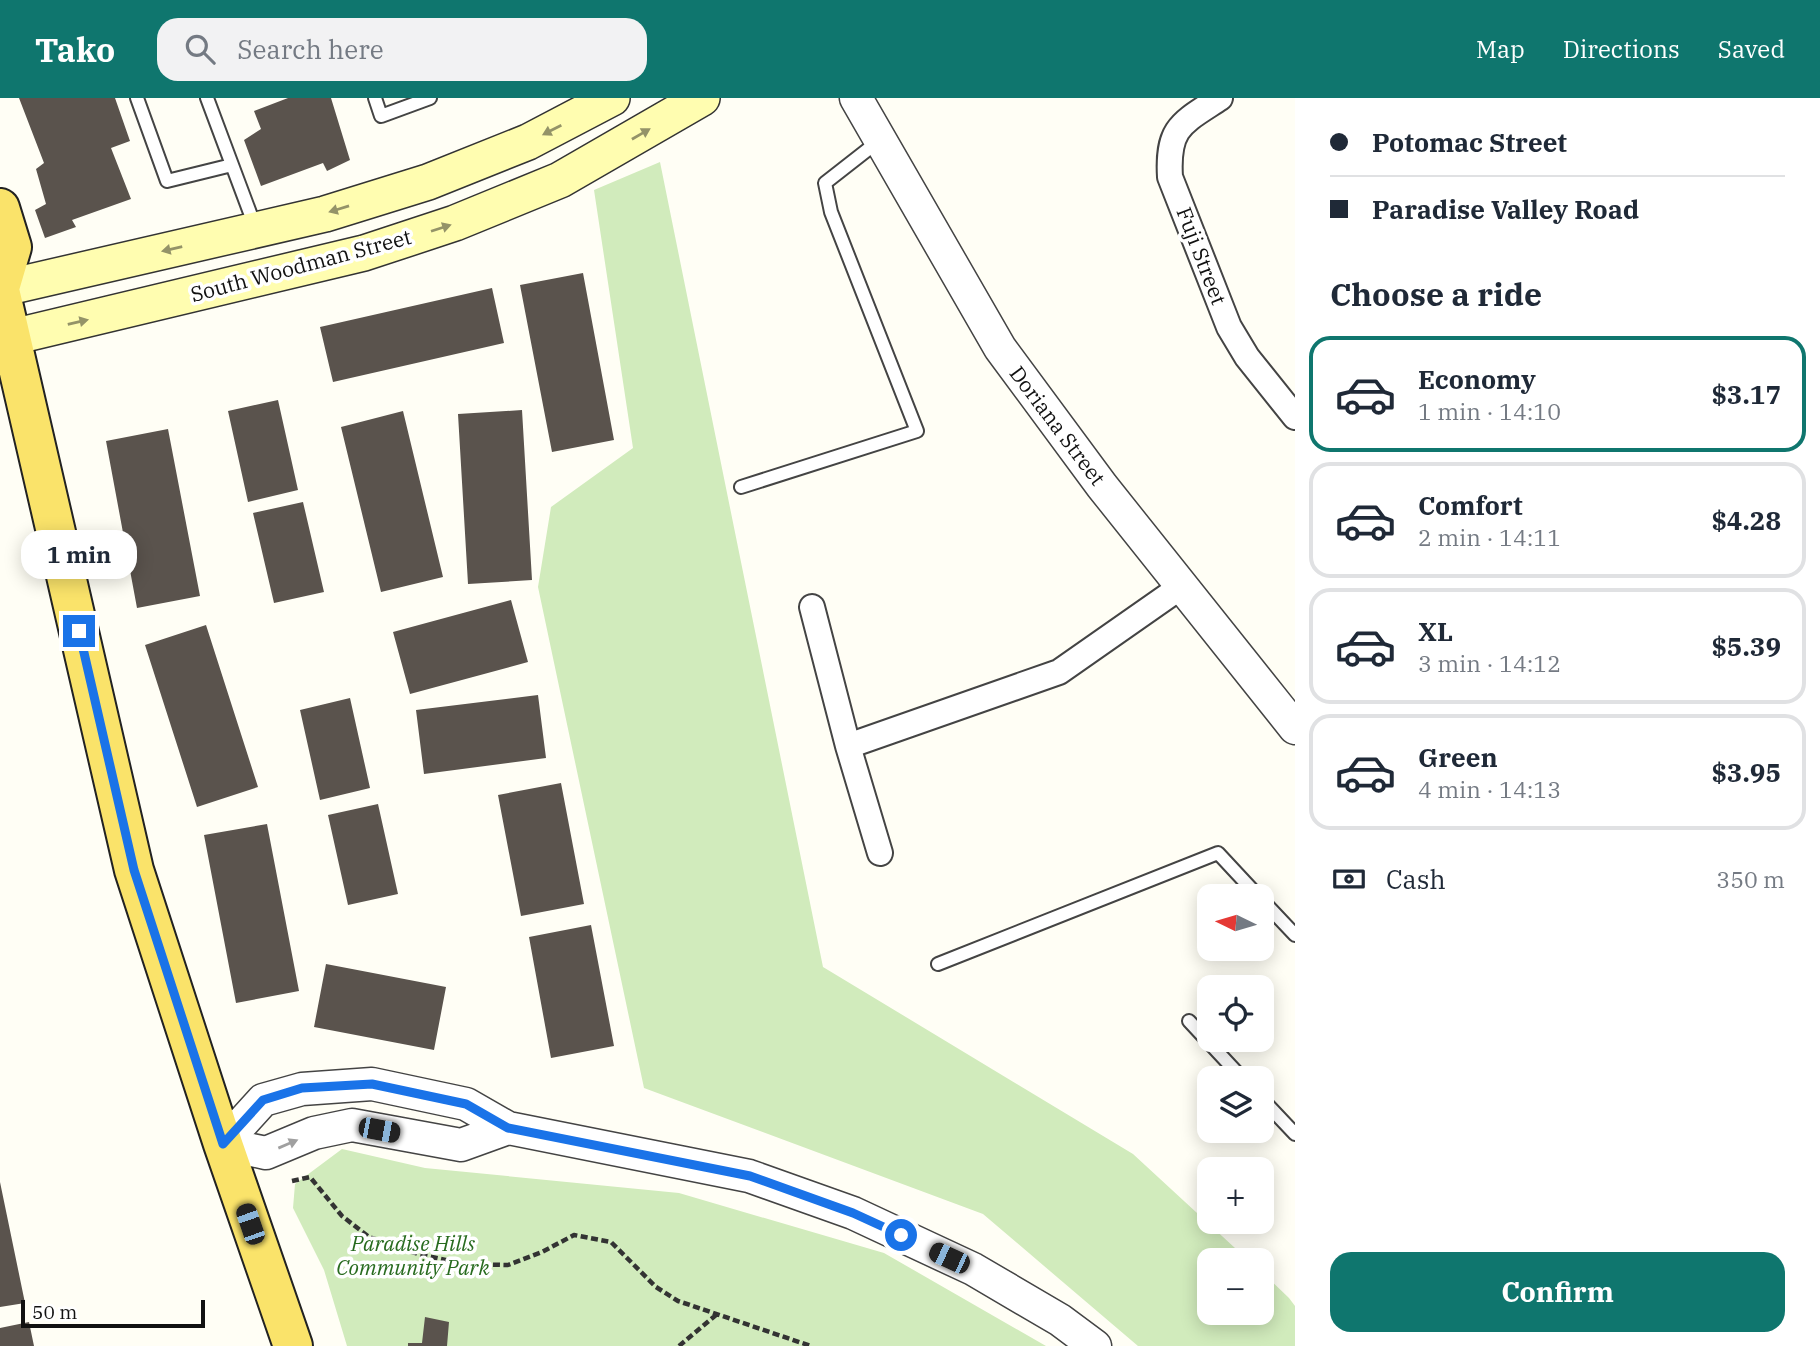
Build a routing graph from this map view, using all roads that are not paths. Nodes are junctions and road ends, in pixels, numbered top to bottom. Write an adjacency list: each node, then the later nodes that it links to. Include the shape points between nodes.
1 (137, 98): 10 (lane, via 167,181)
2 (207, 98): 10 (lane)
3 (375, 98): 4 (lane, via 381,116)
4 (430, 98)
5 (702, 98): 14 (main road, South Woodman Street, one-way to 5, via 365,253 455,223 560,180)
6 (856, 98): 9 (street, Doriana Street)
7 (1220, 98): 15 (street, Fuji Street, via 1179,125 1168,152 1170,177 1229,327)
8 (592, 103): 12 (main road, one-way to 12, via 528,142 428,182 325,214)
9 (881, 140): 16 (lane, via 824,183 831,212 917,430); 17 (street, Doriana Street, via 1000,348)
10 (232, 165): 12 (lane)
11 (0, 208): 13 (main road, via 12,247)
12 (257, 229): 13 (main road, one-way to 13)
13 (0, 289): 14 (main road)
14 (6, 339): 31 (main road, via 134,870)
15 (1295, 417)
16 (741, 487)
17 (1182, 586): 19 (street, Doriana Street); 20 (street, via 1059,672)
18 (812, 607): 20 (street)
19 (1295, 728)
20 (848, 746): 21 (street)
21 (880, 853)
22 (1247, 884): 25 (lane, via 1218,853)
23 (1274, 913): 24 (lane)
24 (1295, 935)
25 (939, 964)
26 (1189, 1021): 27 (lane)
27 (1231, 1066)
28 (1274, 1112): 30 (lane)
29 (508, 1128): 31 (street, one-way to 29, via 266,1153 314,1133 352,1125 461,1145); 31 (street, via 466,1104 372,1084 302,1088 263,1100); 33 (street, via 750,1176 853,1213 973,1269)
30 (1295, 1134)
31 (223, 1144): 32 (main road)
32 (293, 1346)
33 (1095, 1346)

